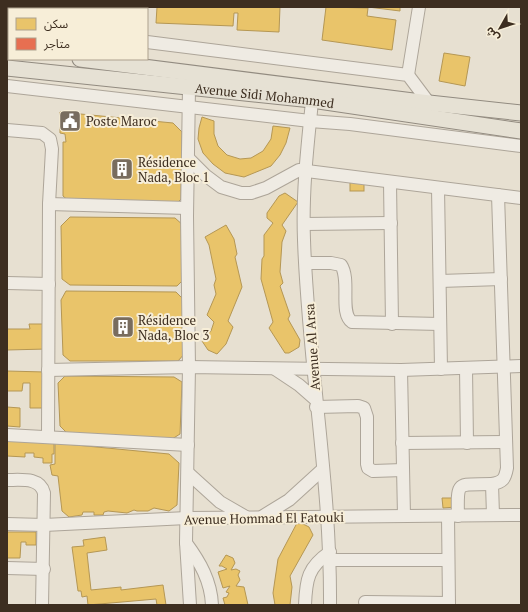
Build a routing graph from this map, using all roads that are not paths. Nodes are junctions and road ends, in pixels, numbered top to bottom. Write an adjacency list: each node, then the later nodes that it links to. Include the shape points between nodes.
1 (419, 7): 7 (street)
2 (148, 42): 7 (street)
3 (95, 60): 4 (main road, Avenue Sidi Mohammed)
4 (110, 61): 11 (main road, Avenue Sidi Mohammed)
5 (7, 68): 6 (main road, Avenue Sidi Mohammed)
6 (55, 74): 9 (main road, Avenue Sidi Mohammed); 10 (street)
7 (408, 75): 12 (street)
8 (7, 86): 10 (street)
9 (188, 88): 11 (main road, Avenue Sidi Mohammed); 13 (street)
10 (54, 91): 13 (street)
11 (313, 94): 12 (main road, Avenue Sidi Mohammed); 15 (street, Avenue Al Arsa); 17 (main road, Avenue Sidi Mohammed)
12 (429, 103): 14 (main road, Avenue Sidi Mohammed)
13 (188, 107): 15 (street); 19 (street)
14 (521, 113)
15 (310, 121): 18 (street); 20 (street, Avenue Al Arsa)
16 (7, 130): 25 (street, via 42,133 50,139 52,149)
17 (521, 131)
18 (521, 146)
19 (188, 158): 20 (street, via 221,187 240,193 261,191 299,170); 26 (street)
20 (305, 170): 21 (street); 28 (street, Avenue Al Arsa)
21 (390, 182): 22 (street); 27 (street)
22 (438, 188): 23 (street); 31 (street)
23 (498, 195): 24 (street); 30 (street)
24 (521, 198)
25 (49, 204): 26 (street); 33 (street)
26 (187, 208): 37 (street)
27 (391, 223): 28 (street); 34 (street)
28 (304, 224): 29 (street, Avenue Al Arsa)
29 (306, 263): 34 (street, via 331,262 341,265 346,278 346,314 352,322); 41 (street, Avenue Al Arsa)
30 (500, 279): 31 (street); 38 (street)
31 (440, 281): 35 (street)
32 (7, 283): 33 (street)
33 (49, 284): 43 (street)
34 (392, 324): 35 (street)
35 (440, 324): 42 (street)
36 (521, 366): 38 (street)
37 (189, 367): 39 (street); 43 (street); 51 (street)
38 (503, 367): 40 (street); 48 (street)
39 (273, 368): 41 (street); 45 (street, via 299,384)
40 (466, 368): 42 (street); 50 (street)
41 (312, 369): 44 (street); 45 (street, Avenue Al Arsa)
42 (442, 369): 44 (street)
43 (48, 370): 47 (street)
44 (401, 370): 49 (street)
45 (316, 403): 52 (street, Avenue Al Arsa); 53 (street, via 364,408 367,417 368,468)
46 (7, 435): 47 (street)
47 (48, 437): 51 (street)
48 (505, 442): 50 (street); 56 (street, via 505,478)
49 (402, 443): 50 (street); 53 (street)
50 (467, 443)
51 (188, 445): 54 (street)
52 (322, 470): 61 (street, Avenue Al Arsa); 64 (street, via 289,500)
53 (403, 470): 59 (street)
54 (188, 473): 62 (street); 63 (street, via 220,502)
55 (7, 480): 66 (street, via 33,481 42,486)
56 (492, 484): 57 (street); 60 (street, via 460,487)
57 (493, 515): 58 (street, Avenue Hommad El Fatouki); 60 (street, Avenue Hommad El Fatouki)
58 (521, 515)
59 (404, 516): 60 (street, Avenue Hommad El Fatouki); 61 (street, Avenue Hommad El Fatouki)
60 (453, 516): 69 (street)
61 (328, 517): 64 (street, Avenue Hommad El Fatouki); 68 (street, Avenue Al Arsa)
62 (187, 518): 63 (street, Avenue Hommad El Fatouki); 66 (street, Avenue Hommad El Fatouki); 67 (street)
63 (247, 518): 64 (street, Avenue Hommad El Fatouki)
64 (260, 518)
65 (7, 524): 66 (street, Avenue Hommad El Fatouki)
66 (44, 525): 71 (street)
67 (186, 542): 76 (street); 77 (street, via 205,573)
68 (330, 556): 69 (street); 78 (street, via 317,561 310,572); 79 (street, Avenue Al Arsa)
69 (448, 560): 74 (street)
70 (7, 568): 71 (street)
71 (44, 570): 75 (street)
72 (365, 602): 73 (street)
73 (406, 604): 74 (street)
74 (449, 604)
75 (42, 605)
76 (190, 605)
77 (212, 605)
78 (305, 605)
79 (330, 605)

